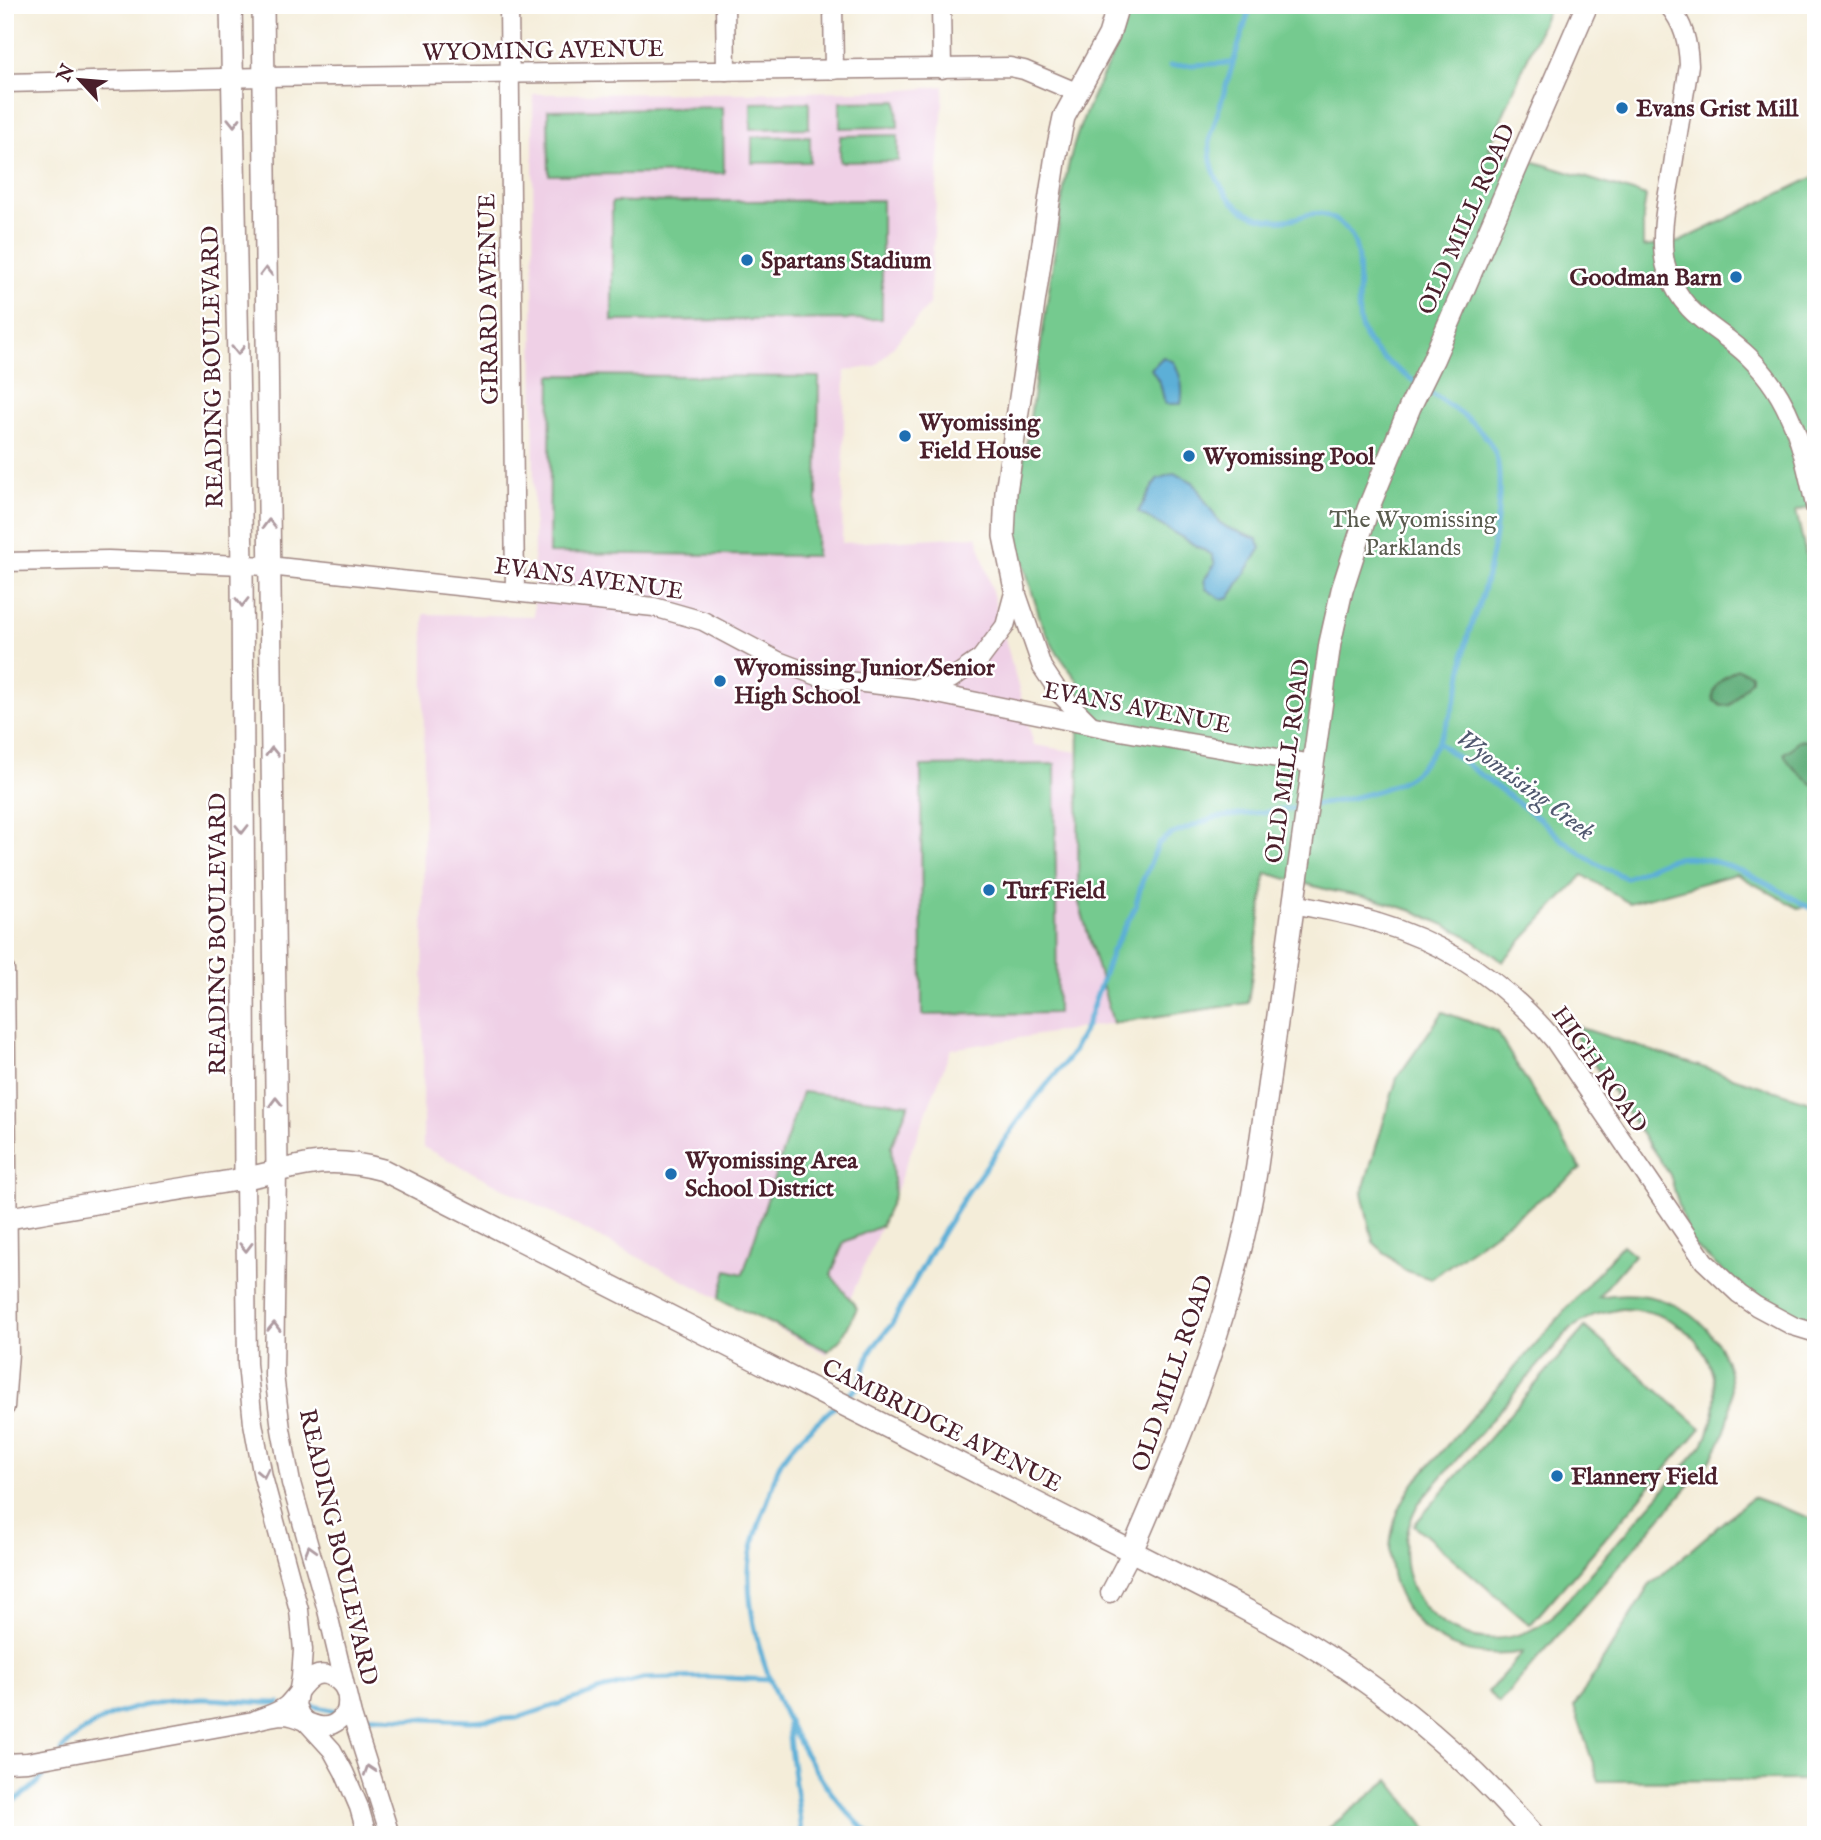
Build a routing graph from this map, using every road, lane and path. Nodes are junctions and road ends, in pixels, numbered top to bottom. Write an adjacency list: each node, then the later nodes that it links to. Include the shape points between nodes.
1 (231, 5): 15 (street, READING BOULEVARD)
2 (263, 5): 14 (street, READING BOULEVARD)
3 (509, 5): 13 (street, GIRARD AVENUE)
4 (725, 5): 12 (street)
5 (833, 5): 10 (street)
6 (941, 5): 11 (street)
7 (1118, 5): 17 (street, via 1109,35)
8 (1587, 5): 26 (street, OLD MILL ROAD, via 1368,509 1342,590)
9 (1668, 5): 18 (street, via 1688,40 1689,65 1664,219 1666,268 1690,309 1749,357 1778,394 1800,439)
10 (834, 69): 11 (street, WYOMING AVENUE); 12 (street, WYOMING AVENUE)
11 (942, 69): 17 (street, WYOMING AVENUE, via 1017,68)
12 (726, 71): 13 (street, WYOMING AVENUE)
13 (510, 75): 14 (street, WYOMING AVENUE); 23 (street, GIRARD AVENUE)
14 (264, 77): 15 (street, WYOMING AVENUE); 21 (street, READING BOULEVARD, one-way to 14)
15 (233, 78): 16 (street, WYOMING AVENUE); 20 (street, READING BOULEVARD, one-way to 20)
16 (5, 83)
17 (1076, 92): 22 (street, via 1064,117 1056,155 1006,492 1004,536)
18 (1816, 510)
19 (5, 562): 20 (street, EVANS AVENUE)
20 (242, 565): 21 (street, EVANS AVENUE); 30 (street, READING BOULEVARD, one-way to 30)
21 (269, 566): 23 (street, EVANS AVENUE); 29 (street, READING BOULEVARD, one-way to 21)
22 (1015, 589): 24 (street, via 1005,626 981,658 951,679); 25 (street, via 1042,667 1060,694)
23 (515, 592): 24 (street, EVANS AVENUE, via 684,614 800,671)
24 (913, 689): 25 (street, EVANS AVENUE)
25 (1090, 724): 26 (street, EVANS AVENUE)
26 (1313, 764): 27 (street, OLD MILL ROAD)
27 (1294, 904): 32 (street, HIGH ROAD, via 1376,922 1419,937 1500,985 1554,1040 1710,1267 1756,1306); 34 (street, OLD MILL ROAD, via 1253,1193 1237,1268 1190,1414)
28 (5, 970): 31 (street)
29 (277, 1170): 30 (street, CAMBRIDGE AVENUE); 34 (street, CAMBRIDGE AVENUE, via 332,1161 383,1170); 37 (street, READING BOULEVARD, one-way to 29, via 291,1483 275,1389)
30 (245, 1178): 31 (street, CAMBRIDGE AVENUE); 36 (street, READING BOULEVARD, one-way to 36, via 247,1364 253,1423 299,1610 303,1650)
31 (7, 1219): 33 (street)
32 (1816, 1333)
33 (5, 1407)
34 (1132, 1551): 35 (street); 43 (street, CAMBRIDGE AVENUE, via 1301,1640 1358,1677 1460,1759)
35 (1110, 1593)
36 (298, 1692): 37 (street, via 306,1681 321,1675 340,1683); 38 (street, via 277,1712); 39 (street, READING BOULEVARD, via 298,1710)
37 (347, 1695): 39 (street, via 346,1710 337,1722 323,1727); 42 (street, READING BOULEVARD, one-way to 37)
38 (253, 1721): 39 (street, via 286,1715); 40 (street)
39 (306, 1721): 41 (street, READING BOULEVARD, via 344,1772)
40 (5, 1763)
41 (367, 1835)
42 (390, 1835)
43 (1534, 1835)

